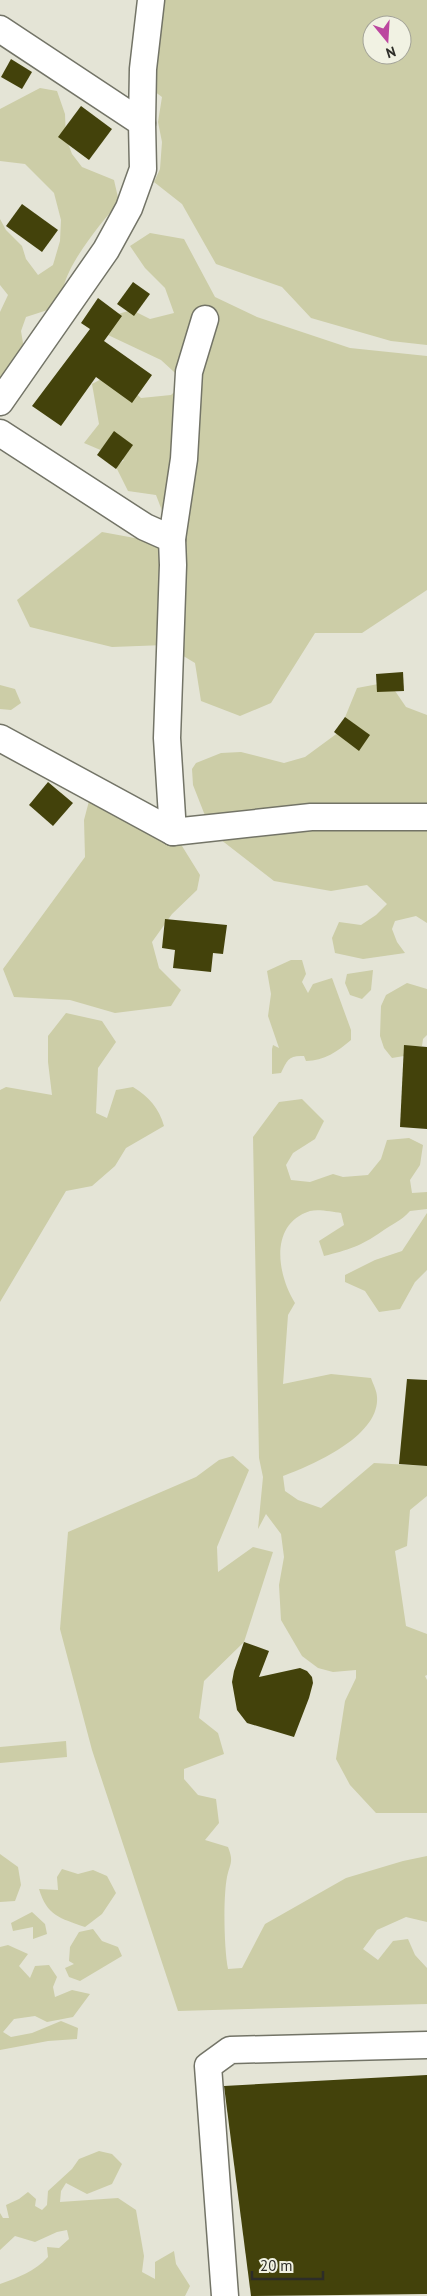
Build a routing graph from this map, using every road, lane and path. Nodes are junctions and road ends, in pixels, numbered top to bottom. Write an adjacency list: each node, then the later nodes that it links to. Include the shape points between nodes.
1 (152, 0): 3 (street, via 143,69)
2 (0, 29): 3 (street)
3 (142, 123): 5 (street, via 143,169 129,208 106,250)
4 (205, 318): 7 (street, via 189,372 184,459)
5 (0, 402)
6 (0, 432): 7 (street, via 145,527)
7 (172, 539): 10 (street, via 167,738)
8 (0, 738): 10 (street)
9 (427, 817): 10 (street, via 312,817)
10 (173, 832)
11 (427, 2045): 12 (street, via 230,2050 208,2066)
12 (225, 2296)

